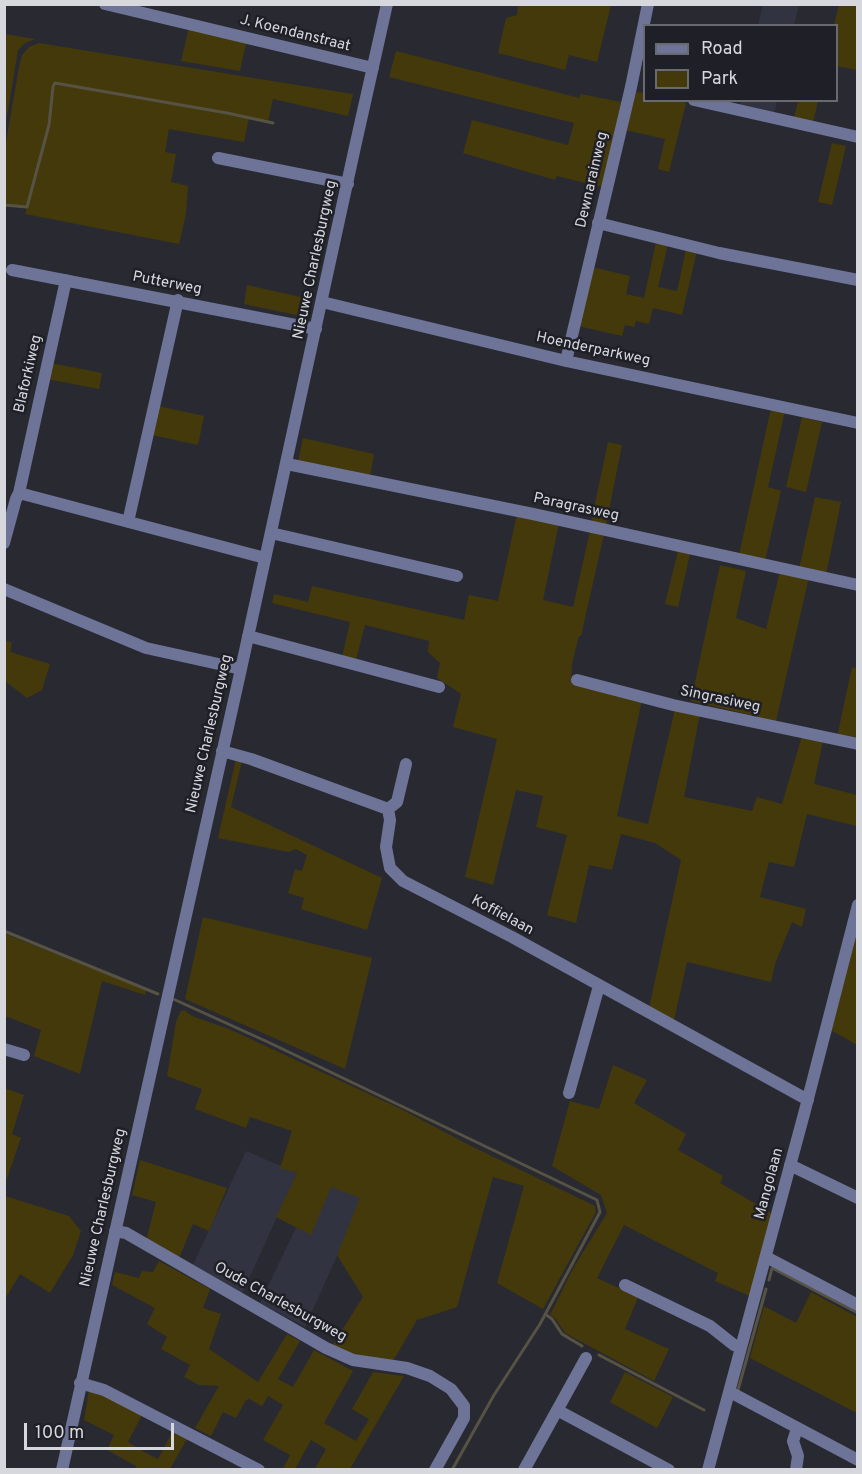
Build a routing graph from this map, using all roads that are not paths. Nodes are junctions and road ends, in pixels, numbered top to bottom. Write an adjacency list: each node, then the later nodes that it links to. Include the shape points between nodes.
1 (105, 4): 7 (street, J. Koendanstraat)
2 (387, 4): 7 (street, Nieuwe Charlesburgweg)
3 (633, 4): 4 (street)
4 (647, 6): 5 (street, Dewnarainweg)
5 (643, 24)
6 (643, 26): 8 (street, Dewnarainweg)
7 (373, 68): 13 (street, Nieuwe Charlesburgweg)
8 (631, 87): 9 (street); 14 (street, Dewnarainweg)
9 (643, 90)
10 (703, 102): 11 (street)
11 (858, 137)
12 (218, 158): 13 (street)
13 (348, 184): 19 (street, Nieuwe Charlesburgweg)
14 (598, 223): 17 (street, via 718,253); 21 (street, Dewnarainweg)
15 (12, 270): 16 (street, Putterweg)
16 (66, 280): 18 (street, Putterweg); 24 (street, Blaforkiweg)
17 (858, 280)
18 (178, 300): 20 (street, Putterweg); 25 (street)
19 (322, 302): 20 (street, Nieuwe Charlesburgweg); 21 (street, Hoenderparkweg)
20 (316, 329): 23 (street, Nieuwe Charlesburgweg)
21 (566, 361): 22 (street, Hoenderparkweg)
22 (858, 423)
23 (287, 464): 26 (street, Nieuwe Charlesburgweg); 30 (street, Paragrasweg)
24 (19, 493): 25 (street); 27 (street, Blaforkiweg)
25 (128, 522): 28 (street)
26 (271, 533): 28 (street, Nieuwe Charlesburgweg); 29 (street)
27 (4, 543)
28 (265, 558): 32 (street, Nieuwe Charlesburgweg)
29 (457, 576)
30 (858, 585)
31 (4, 589): 33 (street, via 146,648)
32 (248, 636): 33 (street, Nieuwe Charlesburgweg); 35 (street)
33 (241, 669): 37 (street, Nieuwe Charlesburgweg)
34 (577, 680): 36 (street, Singrasiweg, via 673,705)
35 (439, 687)
36 (858, 744)
37 (222, 751): 39 (street); 48 (street, Nieuwe Charlesburgweg)
38 (406, 764): 39 (street, via 397,802)
39 (388, 810): 41 (street, Koffielaan, via 386,848 390,868 403,881)
40 (858, 905): 45 (street, Mangolaan)
41 (599, 986): 44 (street); 45 (street, Koffielaan)
42 (4, 1049): 43 (street)
43 (24, 1055)
44 (569, 1093)
45 (808, 1100): 46 (street, Mangolaan)
46 (790, 1165): 47 (street); 49 (street, Mangolaan)
47 (858, 1198)
48 (115, 1231): 54 (street, Nieuwe Charlesburgweg); 61 (street, Oude Charlesburgweg, via 126,1233 326,1348 353,1360 407,1368 451,1389 464,1406 464,1418)
49 (766, 1257): 51 (street); 52 (street, Mangolaan)
50 (626, 1285): 52 (street, via 710,1326)
51 (858, 1305)
52 (741, 1347): 55 (street, Mangolaan)
53 (586, 1358): 56 (street)
54 (80, 1383): 59 (street, Nieuwe Charlesburgweg); 60 (street, via 104,1390)
55 (730, 1392): 57 (street); 64 (street, Mangolaan)
56 (557, 1410): 62 (street); 63 (street)
57 (796, 1429): 58 (street); 65 (street)
58 (858, 1460)
59 (62, 1470)
60 (259, 1470)
61 (435, 1470)
62 (524, 1470)
63 (669, 1470)
64 (708, 1470)
65 (796, 1470)

